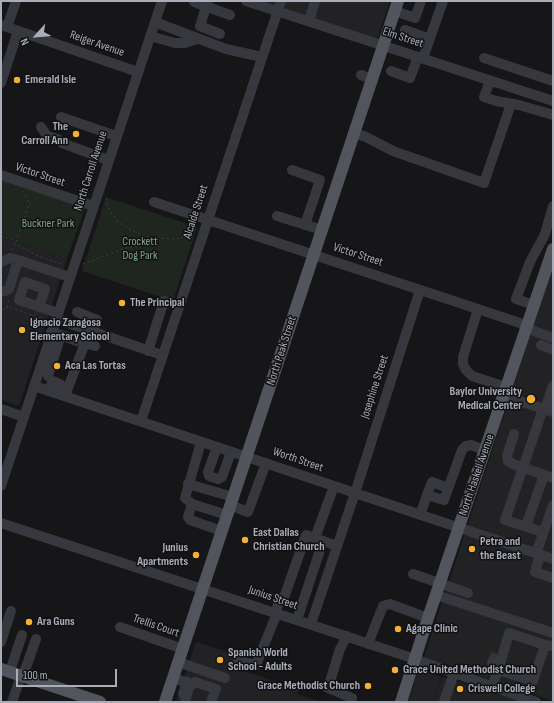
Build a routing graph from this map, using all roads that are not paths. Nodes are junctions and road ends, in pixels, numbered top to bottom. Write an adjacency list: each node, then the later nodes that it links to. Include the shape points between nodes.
1 (16, 1): 15 (street)
2 (162, 1): 14 (street, North Carroll Avenue)
3 (246, 1): 11 (street, Elm Street)
4 (281, 1): 11 (street, Alcalde Street)
5 (315, 1): 13 (street)
6 (421, 1): 10 (street, via 415,18)
7 (443, 1): 21 (street)
8 (194, 2): 9 (street)
9 (207, 4): 12 (street); 18 (street, via 200,26)
10 (397, 6): 22 (main road, North Peak Street)
11 (277, 11): 13 (street, Elm Street); 23 (street, Alcalde Street)
12 (230, 15)
13 (309, 21): 22 (street, Elm Street)
14 (155, 22): 19 (street, North Carroll Avenue); 20 (street)
15 (4, 26): 17 (street, Reiger Avenue)
16 (405, 30): 21 (street)
17 (18, 31): 27 (street, Reiger Avenue); 30 (street)
18 (220, 34)
19 (150, 36): 20 (street, via 175,43); 27 (street, North Carroll Avenue)
20 (198, 39): 23 (street, via 226,49)
21 (430, 39): 24 (street)
22 (383, 46): 24 (street, Elm Street); 36 (main road, North Peak Street, via 367,77)
23 (262, 57): 45 (street, Alcalde Street)
24 (421, 58): 26 (street, via 410,78); 28 (street, Elm Street)
25 (484, 58): 29 (street)
26 (391, 71)
27 (138, 72): 37 (street, North Carroll Avenue)
28 (490, 81): 31 (street, Elm Street); 32 (street, via 484,97)
29 (553, 81)
30 (1, 83)
31 (553, 101)
32 (511, 104): 33 (street); 36 (street, via 484,183 393,151 364,136)
33 (553, 115)
34 (61, 117): 37 (street)
35 (42, 127): 38 (street, via 47,136)
36 (354, 134): 47 (main road, North Peak Street)
37 (116, 136): 38 (street, North Carroll Avenue)
38 (108, 160): 42 (street, North Carroll Avenue)
39 (292, 170): 46 (street, via 320,180)
40 (1, 175): 42 (street, Victor Street)
41 (154, 202): 45 (street, Victor Street)
42 (93, 206): 53 (street, North Carroll Avenue)
43 (553, 206): 56 (street, via 545,234 530,262 516,299)
44 (277, 216): 46 (street)
45 (208, 220): 49 (street, Victor Street); 57 (street, Alcalde Street)
46 (305, 225): 47 (street)
47 (322, 230): 49 (main road, North Peak Street)
48 (553, 249): 52 (main road, North Haskell Avenue)
49 (314, 255): 54 (street, Victor Street); 88 (main road, North Peak Street)
50 (18, 260): 51 (street, via 10,258); 53 (street); 55 (street, via 8,289)
51 (1, 262)
52 (551, 263): 56 (main road, North Haskell Avenue)
53 (70, 277): 61 (street, North Carroll Avenue)
54 (420, 290): 59 (street, Victor Street); 95 (street, Josephine Street)
55 (1, 292)
56 (534, 305): 62 (main road, North Haskell Avenue)
57 (179, 306): 71 (street, via 164,301); 72 (street, Alcalde Street)
58 (40, 307): 61 (street)
59 (478, 309): 62 (street, Victor Street); 77 (street, via 463,364 472,376)
60 (77, 312): 64 (street, via 97,320)
61 (53, 317): 63 (street, North Carroll Avenue); 64 (street)
62 (526, 327): 66 (street, Victor Street); 77 (main road, North Haskell Avenue)
63 (51, 332): 65 (street); 73 (street, North Carroll Avenue)
64 (93, 332): 71 (street)
65 (62, 335): 67 (street); 74 (street)
66 (553, 338)
67 (77, 341)
68 (541, 345): 70 (street)
69 (95, 346): 78 (street, via 85,343)
70 (553, 350)
71 (148, 351): 72 (street)
72 (162, 356): 82 (street, Alcalde Street)
73 (38, 372): 74 (street); 75 (street, North Carroll Avenue)
74 (51, 378): 78 (street, via 60,384)
75 (34, 386): 78 (street, Worth Street); 81 (street, North Carroll Avenue)
76 (553, 386): 80 (street)
77 (505, 391): 80 (street); 86 (main road, North Haskell Avenue)
78 (57, 394): 82 (street, Worth Street)
79 (1, 409): 81 (street)
80 (547, 410): 90 (street)
81 (24, 417): 93 (street, North Carroll Avenue)
82 (141, 421): 84 (street, Worth Street)
83 (514, 434): 90 (street, via 508,461)
84 (201, 442): 85 (street, Worth Street); 92 (street)
85 (217, 447): 87 (street, Worth Street); 87 (street, via 208,472 209,476 218,479 222,477)
86 (485, 450): 99 (street, via 471,445 466,446 462,450 444,500 428,495); 102 (main road, North Haskell Avenue)
87 (231, 452): 88 (street, Worth Street)
88 (247, 457): 89 (street, Worth Street); 98 (main road, North Peak Street)
89 (266, 463): 94 (street, Worth Street); 98 (street, via 248,512)
90 (522, 468): 91 (street); 101 (street, via 505,520)
91 (548, 476): 101 (street)
92 (188, 484): 96 (street, via 185,498); 98 (street)
93 (1, 486)
94 (334, 486): 95 (street, Worth Street); 105 (street)
95 (355, 493): 99 (street, Worth Street); 106 (street, Josephine Street)
96 (192, 504): 98 (street); 103 (street, via 188,517 190,520)
97 (553, 505): 104 (street)
98 (230, 506): 103 (main road, North Peak Street)
99 (420, 515): 102 (street, Worth Street)
100 (1, 523): 112 (street, Junius Street)
101 (526, 526): 104 (street)
102 (459, 528): 107 (street, Worth Street); 111 (main road, North Haskell Avenue)
103 (222, 531): 112 (main road, North Peak Street)
104 (544, 532): 107 (street)
105 (319, 540): 106 (street); 116 (street, via 306,535); 118 (street)
106 (337, 546): 119 (street, Josephine Street)
107 (538, 554): 108 (street, Worth Street); 110 (street, via 535,572)
108 (553, 559)
109 (413, 574): 111 (street)
110 (553, 578)
111 (440, 583): 113 (street); 114 (main road, North Haskell Avenue)
112 (203, 588): 116 (street, Junius Street); 128 (main road, North Peak Street)
113 (468, 593)
114 (436, 595): 117 (main road, North Haskell Avenue); 121 (street)
115 (11, 611): 125 (street)
116 (276, 613): 118 (street, Junius Street); 129 (street, via 256,665)
117 (428, 618): 126 (street, via 390,604 383,606); 130 (main road, North Haskell Avenue)
118 (297, 620): 119 (street, Junius Street)
119 (311, 624): 123 (street, Junius Street)
120 (120, 627): 128 (street, Trellis Court)
121 (553, 633)
122 (22, 636): 133 (street)
123 (347, 636): 126 (street, Junius Street); 144 (street, via 340,649 328,688 352,698)
124 (36, 639): 133 (street)
125 (1, 642)
126 (368, 644): 130 (street, Junius Street)
127 (550, 647): 132 (street, via 533,681); 132 (street, via 509,634)
128 (182, 649): 131 (main road, North Peak Street)
129 (238, 660)
130 (415, 660): 134 (street, Junius Street); 145 (main road, North Haskell Avenue)
131 (178, 662): 135 (street); 136 (main road, North Peak Street)
132 (495, 667): 137 (street)
133 (14, 673): 138 (main road); 139 (street)
134 (454, 673): 137 (street, Junius Street); 146 (street)
135 (225, 678)
136 (173, 679): 140 (main road, North Peak Street); 141 (street, via 187,682)
137 (492, 686): 147 (street, Junius Street)
138 (97, 701)
139 (12, 702)
140 (165, 702)
141 (181, 702)
142 (185, 702): 143 (street, via 195,682 216,689)
143 (211, 702)
144 (351, 702)
145 (401, 702)
146 (444, 702)
147 (536, 702)

